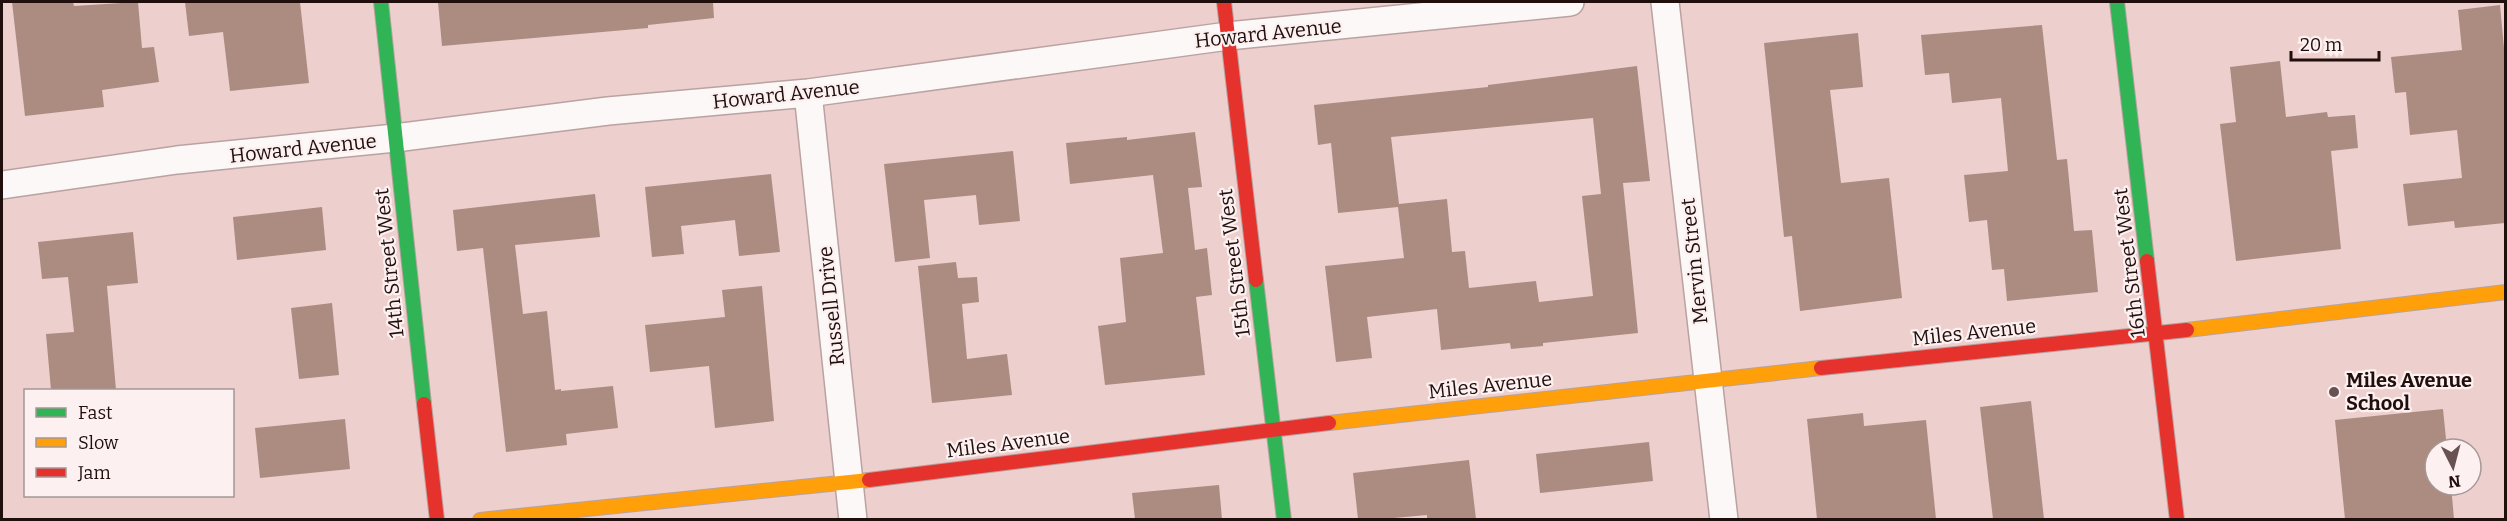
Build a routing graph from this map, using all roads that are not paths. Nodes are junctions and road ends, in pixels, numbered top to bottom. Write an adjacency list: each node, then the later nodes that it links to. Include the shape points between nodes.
1 (381, 2): 8 (street, 14th Street West)
2 (1224, 2): 6 (street, 15th Street West)
3 (1570, 2): 6 (street, Howard Avenue)
4 (1665, 2): 12 (street, Mervin Street)
5 (2117, 2): 11 (street, 16th Street West)
6 (1228, 36): 7 (street, Howard Avenue); 13 (street, 15th Street West)
7 (808, 93): 8 (street, Howard Avenue, via 608,111); 14 (street, Russell Drive)
8 (394, 138): 9 (street, Howard Avenue, via 177,160); 15 (street, 14th Street West)
9 (2, 185)
10 (2505, 292): 11 (street, Miles Avenue)
11 (2157, 334): 12 (street, Miles Avenue); 20 (street, 16th Street West)
12 (1708, 380): 13 (street, Miles Avenue); 19 (street, Mervin Street)
13 (1273, 429): 14 (street, Miles Avenue); 18 (street, 15th Street West)
14 (849, 482): 16 (street, Miles Avenue); 17 (street, Russell Drive)
15 (437, 519)
16 (480, 519)
17 (853, 519)
18 (1284, 519)
19 (1724, 519)
20 (2176, 519)

